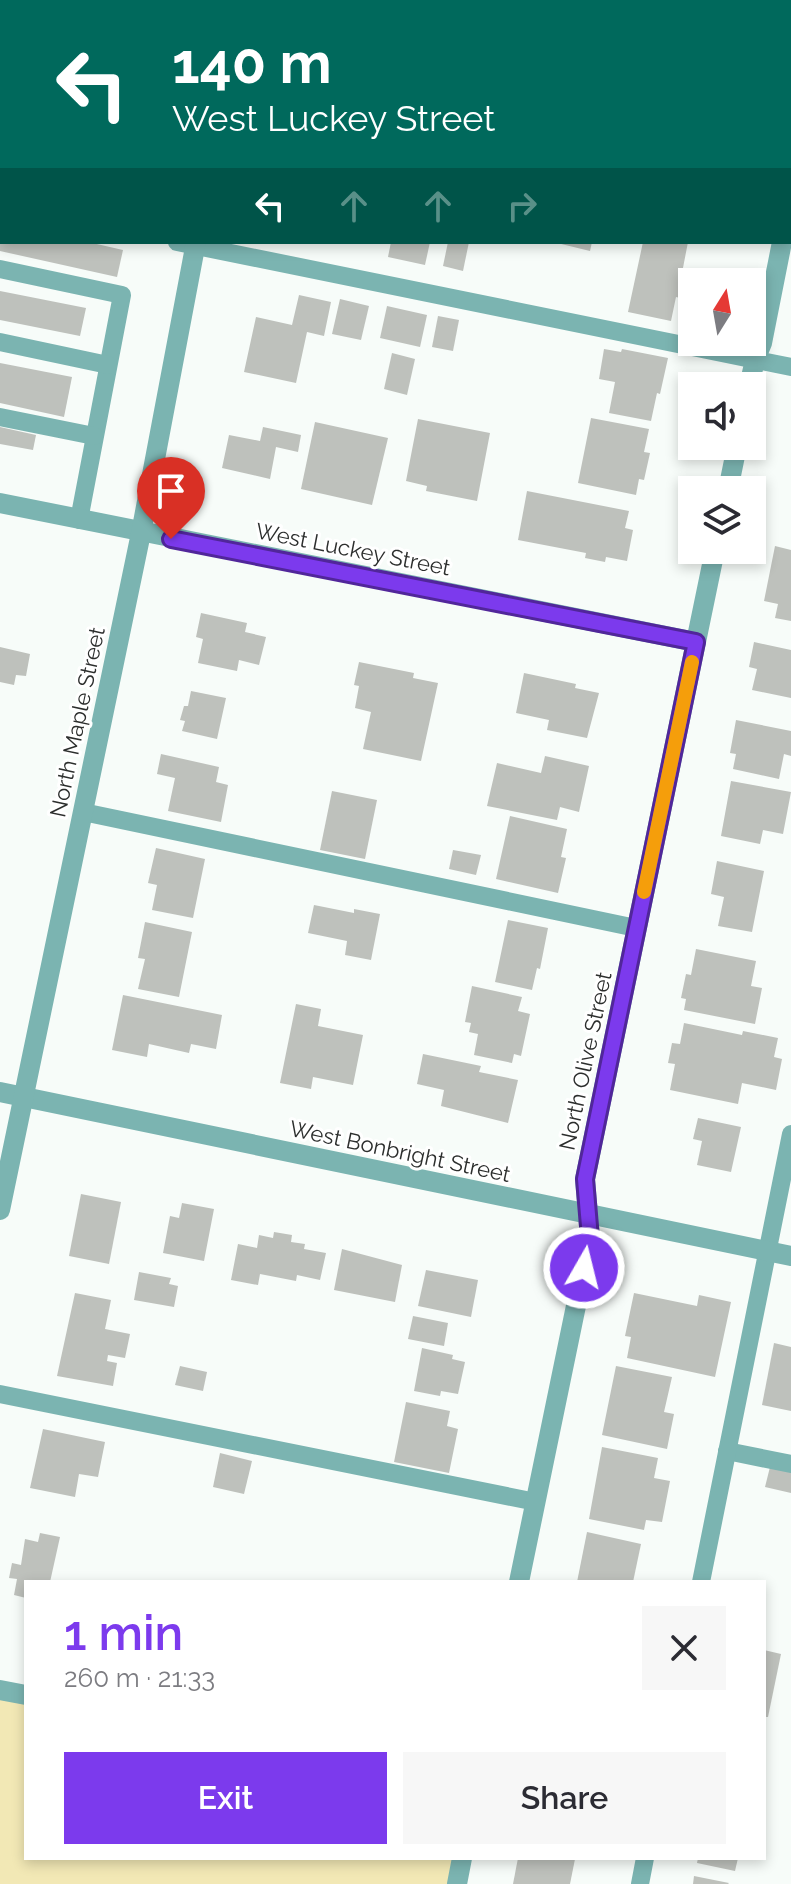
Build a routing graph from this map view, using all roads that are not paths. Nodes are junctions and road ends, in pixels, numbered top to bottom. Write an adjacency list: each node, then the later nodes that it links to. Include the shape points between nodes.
1 (189, 244): 14 (street, North Maple Street)
2 (194, 244): 6 (lane)
3 (782, 244): 6 (street)
4 (0, 269): 7 (lane, via 122,295)
5 (0, 342): 7 (lane)
6 (755, 360): 8 (lane); 9 (street)
7 (108, 365): 11 (lane)
8 (791, 367)
9 (752, 372)
10 (0, 417): 11 (lane)
11 (94, 436): 13 (lane)
12 (0, 503): 13 (street, West Luckey Street)
13 (79, 520): 14 (street, West Luckey Street)
14 (141, 533): 16 (street, West Luckey Street); 17 (street, North Maple Street)
15 (712, 564): 16 (street, North Olive Street)
16 (696, 642): 18 (street, North Olive Street)
17 (83, 812): 18 (lane); 20 (street, North Maple Street)
18 (636, 928): 23 (street, North Olive Street, via 585,1179)
19 (0, 1092): 20 (street, West Bonbright Street)
20 (25, 1097): 22 (street, North Maple Street); 23 (street, West Bonbright Street)
21 (791, 1134): 24 (lane)
22 (0, 1210)
23 (588, 1214): 24 (street, West Bonbright Street); 29 (street, North Olive Street, via 590,1238)
24 (767, 1251): 25 (street, West Bonbright Street); 27 (lane)
25 (791, 1256)
26 (0, 1394): 29 (lane)
27 (727, 1451): 28 (lane); 31 (lane)
28 (791, 1464)
29 (536, 1502): 30 (street, North Olive Street)
30 (519, 1580)
31 (701, 1580)
32 (0, 1690): 33 (street)
33 (24, 1695)
34 (462, 1860): 36 (street)
35 (645, 1860): 37 (lane)
36 (457, 1884)
37 (640, 1884)

